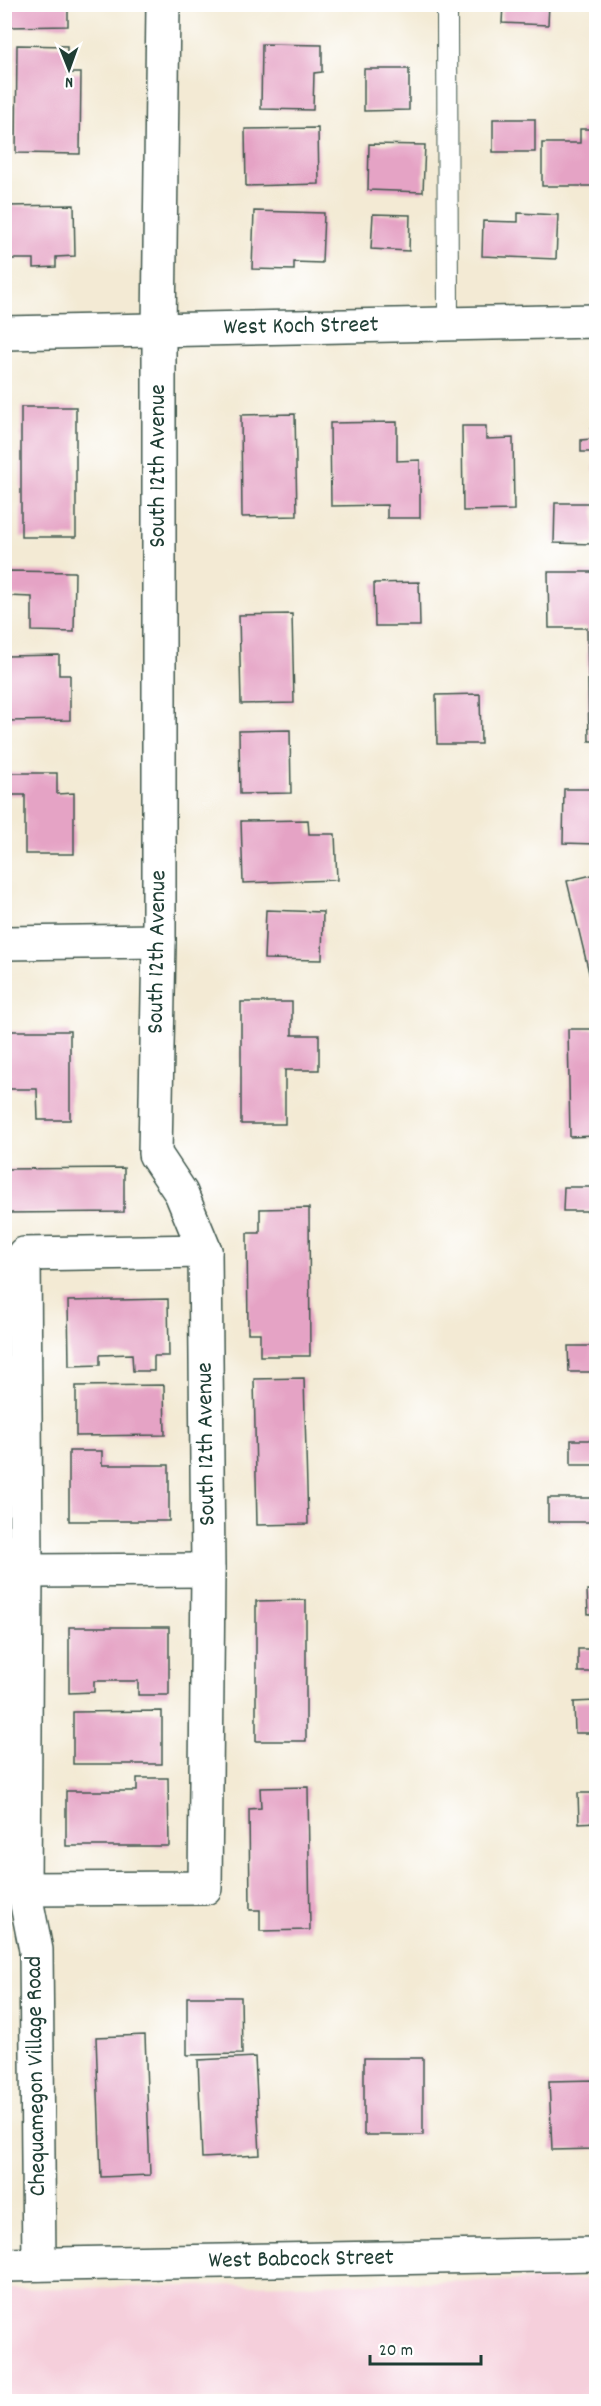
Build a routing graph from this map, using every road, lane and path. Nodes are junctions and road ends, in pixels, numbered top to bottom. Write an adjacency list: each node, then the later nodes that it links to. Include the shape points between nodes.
1 (163, 4): 5 (street, South 12th Avenue)
2 (447, 4): 4 (lane)
3 (597, 321): 4 (street, West Koch Street)
4 (448, 324): 5 (street, West Koch Street)
5 (159, 330): 6 (street, West Koch Street); 7 (street, South 12th Avenue)
6 (4, 333)
7 (159, 941): 8 (street); 9 (street, South 12th Avenue, via 155,1154 181,1193)
8 (4, 943)
9 (205, 1251): 10 (street, South 12th Avenue); 11 (street, Chequamegon Village Road, via 24,1254)
10 (208, 1570): 11 (street); 12 (street, South 12th Avenue, via 205,1888)
11 (26, 1571): 12 (street, Chequamegon Village Road)
12 (24, 1888): 14 (street, Chequamegon Village Road, via 36,1950)
13 (597, 2254): 14 (street, West Babcock Street)
14 (39, 2264): 15 (street, West Babcock Street)
15 (4, 2265)

